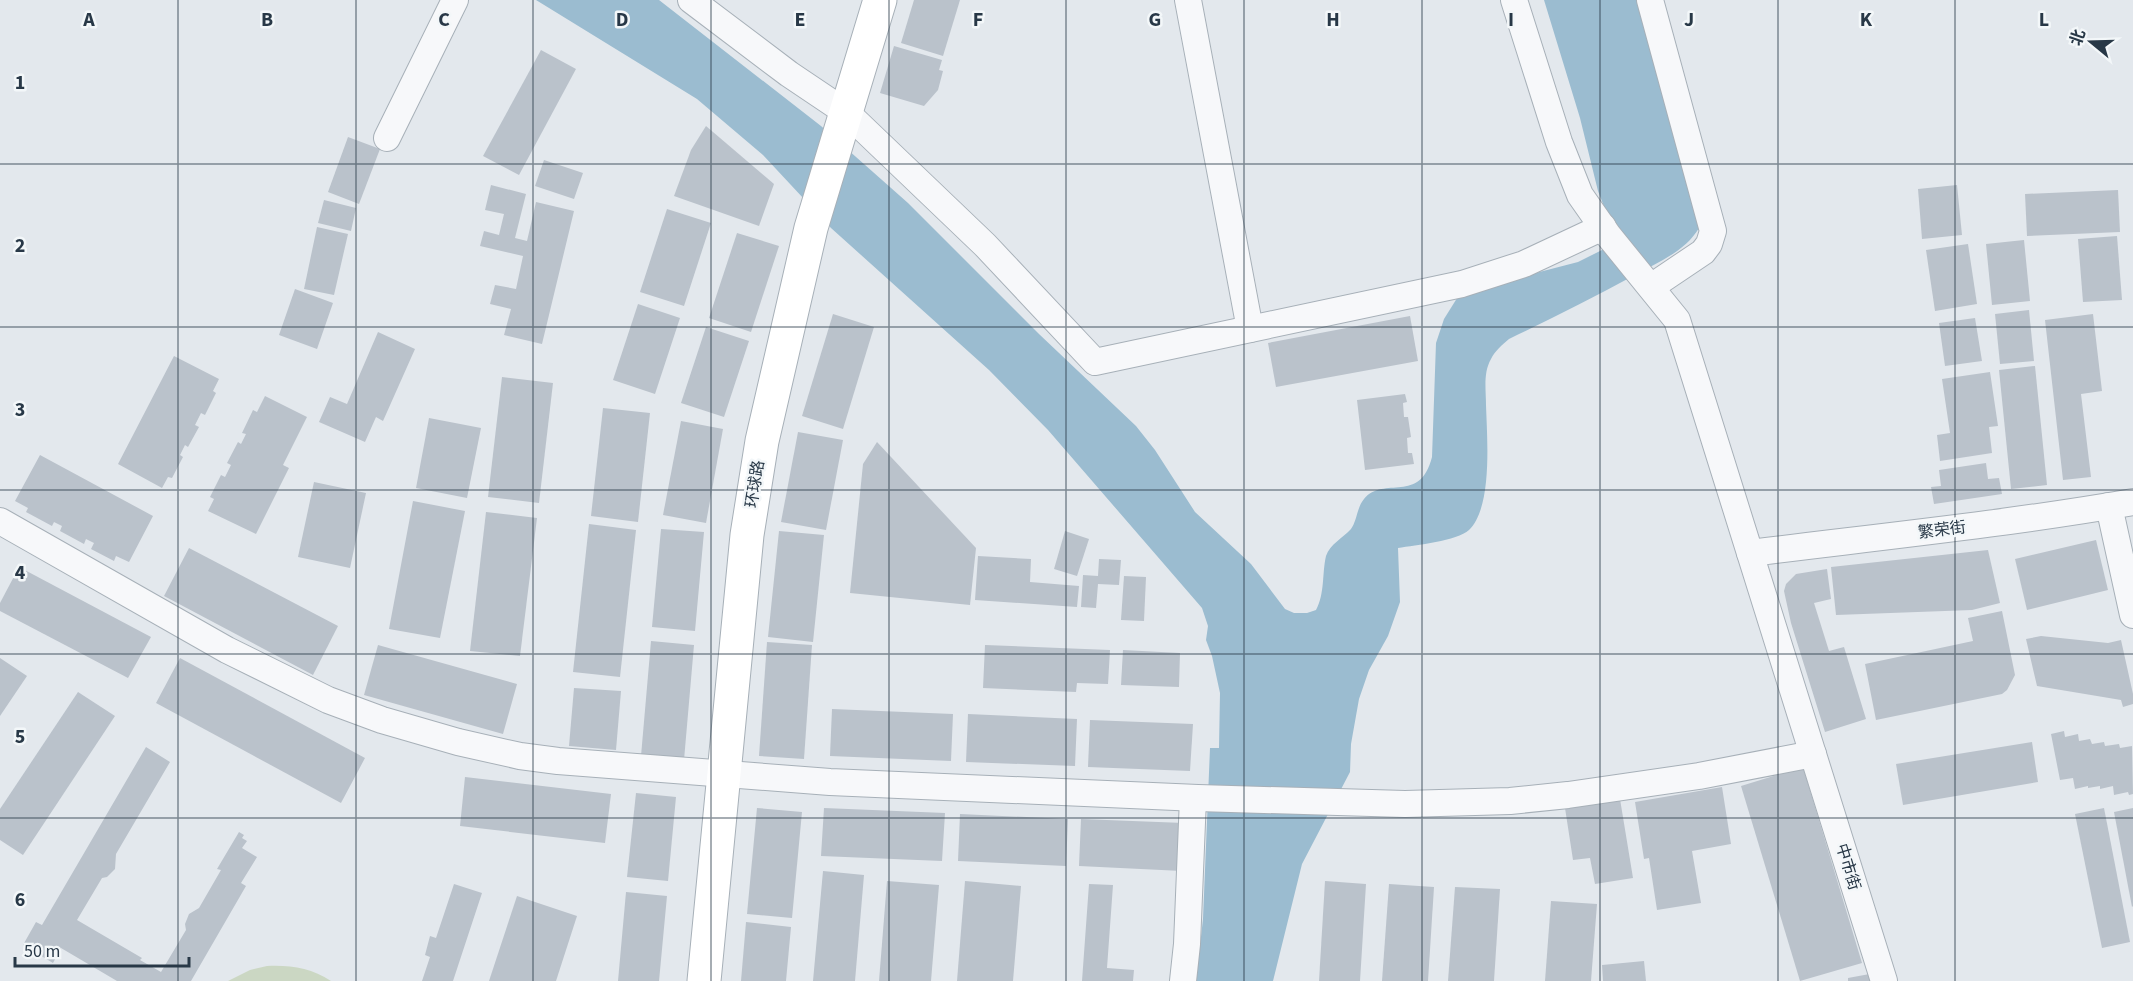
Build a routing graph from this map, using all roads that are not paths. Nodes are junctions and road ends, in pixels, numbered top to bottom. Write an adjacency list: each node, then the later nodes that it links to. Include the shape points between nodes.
1 (455, 0): 8 (street)
2 (691, 0): 7 (street)
3 (880, 0): 7 (street, 环球路)
4 (1188, 0): 11 (street)
5 (1514, 0): 9 (street, 中市街, via 1580,195)
6 (1650, 0): 10 (street, via 1713,231 1703,252)
7 (845, 119): 11 (street, via 985,245 1095,362); 17 (street, 环球路, via 811,228 762,441 747,536)
8 (387, 138)
9 (1606, 231): 10 (street, 中市街); 11 (street, via 1462,284)
10 (1648, 283): 14 (street, 中市街, via 1677,320)
11 (1250, 329)
12 (2121, 504): 14 (street, 繁荣街); 15 (street)
13 (0, 521): 17 (street, via 227,650 328,700 382,720 520,756)
14 (1750, 553): 16 (street, 中市街)
15 (2133, 615)
16 (1813, 754): 18 (street, via 1568,795 1452,804); 21 (street, 中市街)
17 (724, 774): 18 (street); 19 (street, 环球路)
18 (1195, 798): 20 (street)
19 (704, 981)
20 (1183, 981)
21 (1884, 981)

